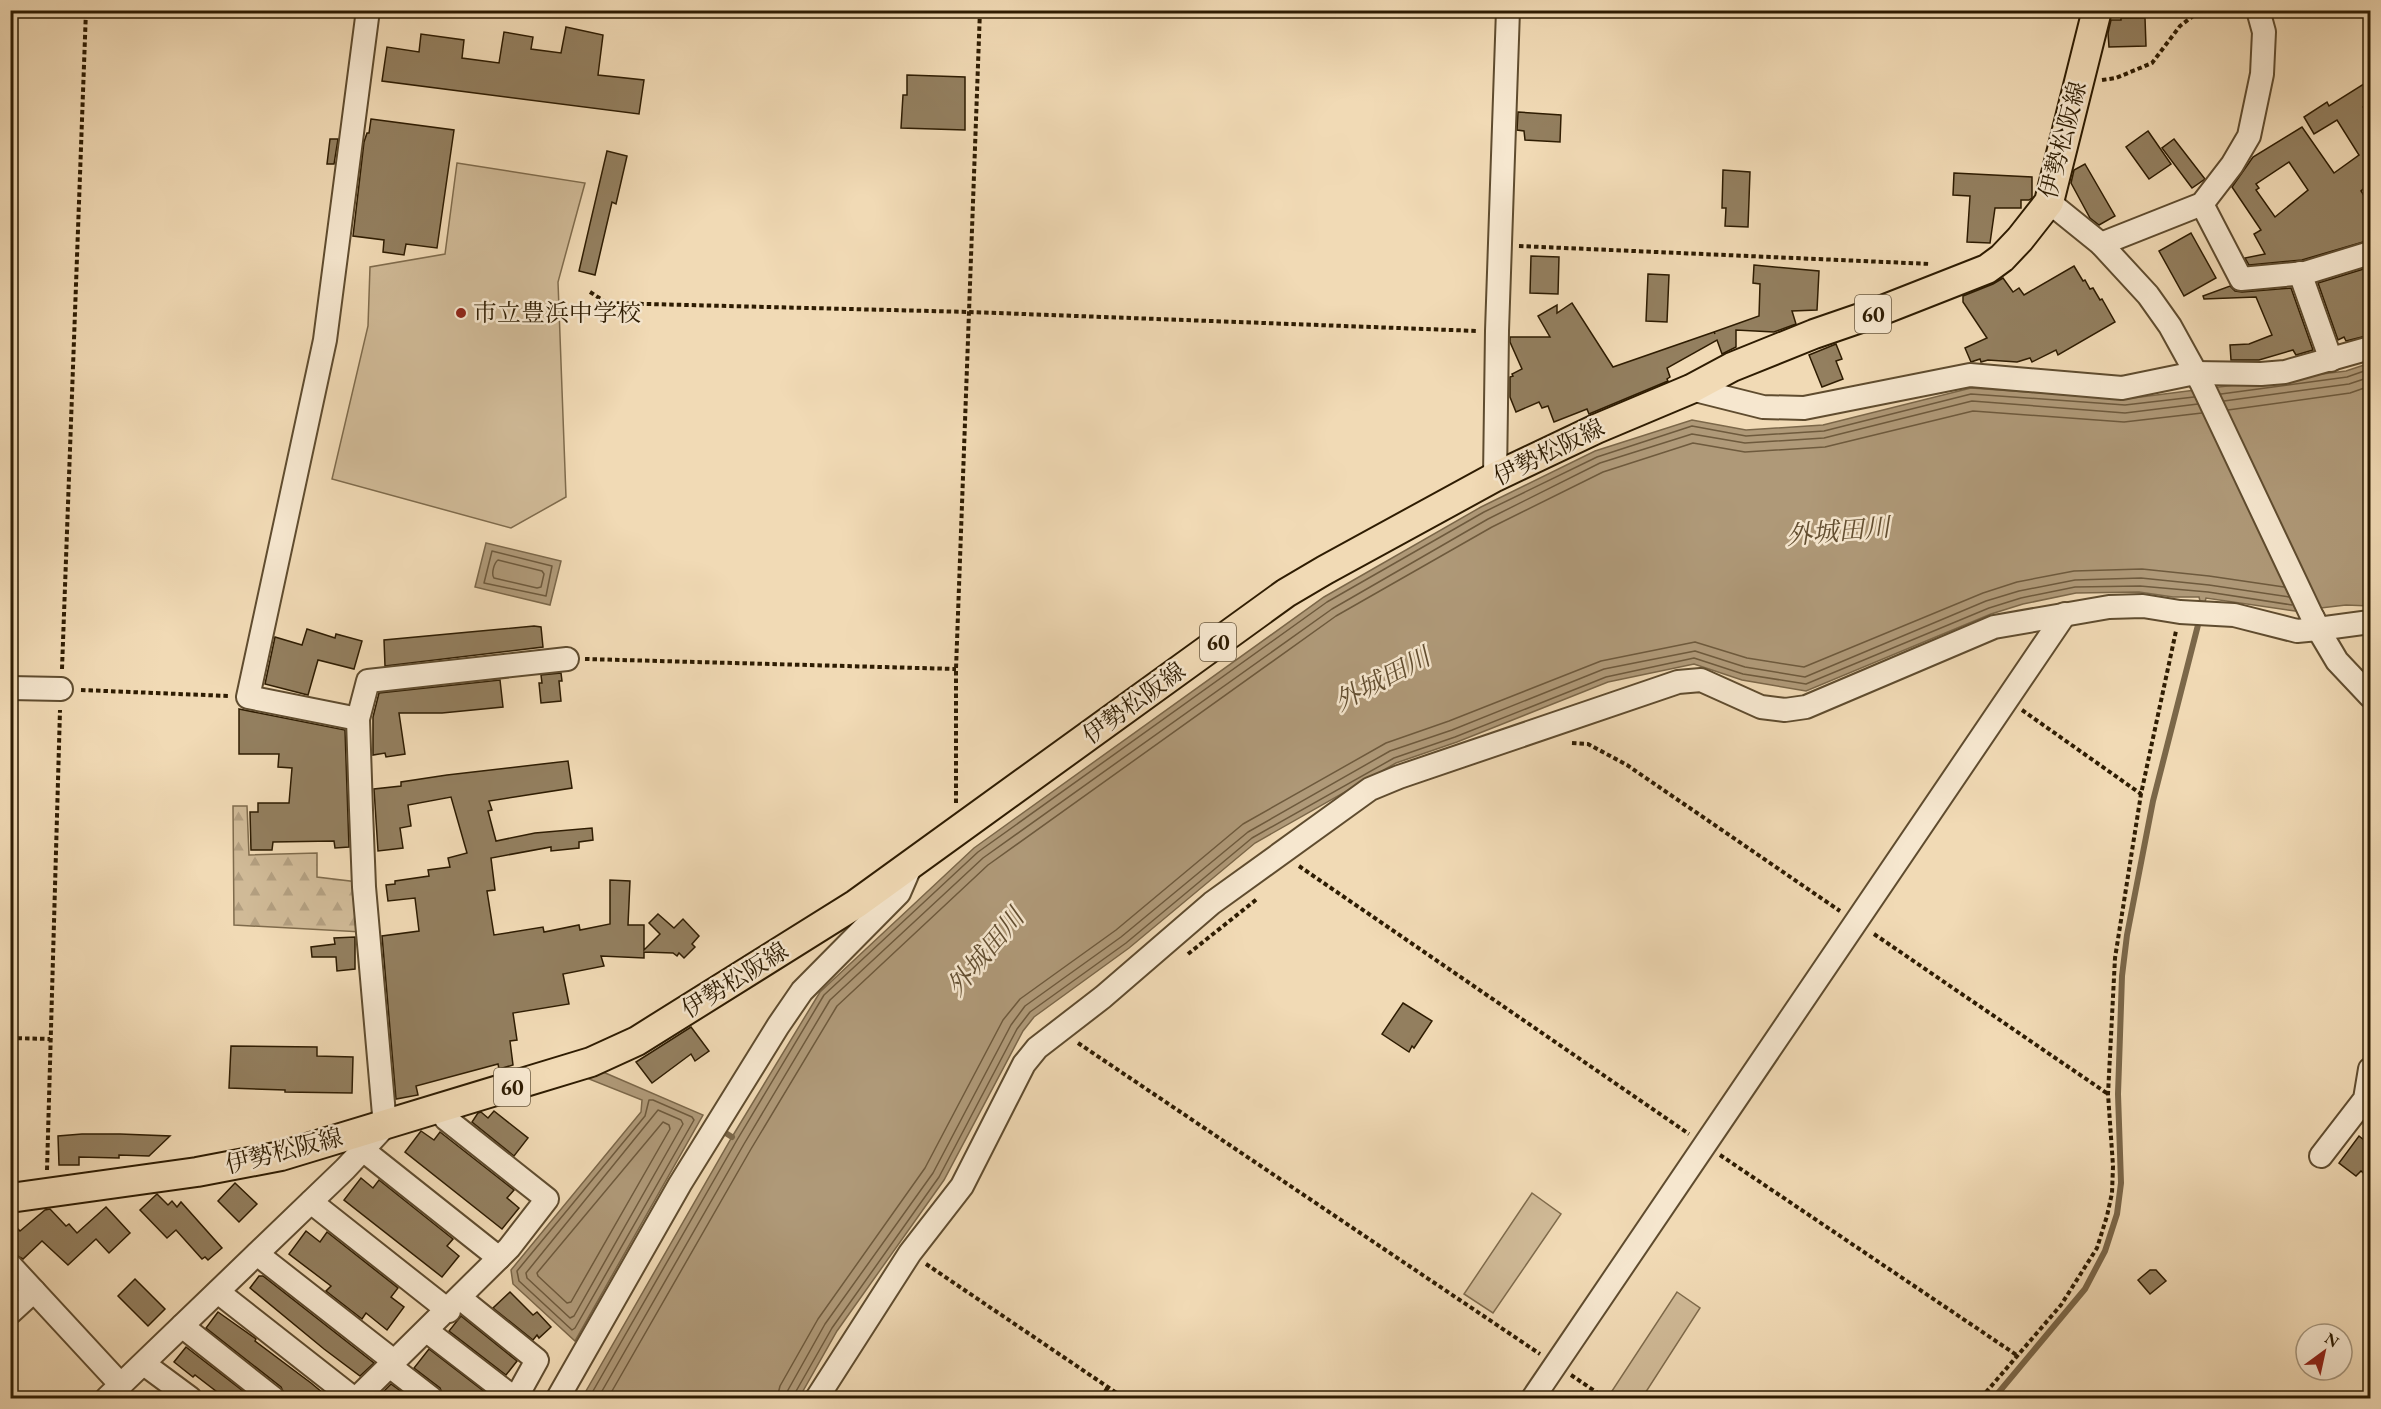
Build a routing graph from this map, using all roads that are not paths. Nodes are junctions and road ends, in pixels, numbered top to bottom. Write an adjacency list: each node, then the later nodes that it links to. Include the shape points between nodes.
1 (368, 10): 22 (street, via 325,340 248,697)
2 (1508, 10): 14 (street)
3 (2097, 10): 5 (main road, 伊勢松阪線 / 60)
4 (2258, 10): 6 (street, via 2264,32 2262,74 2249,136)
5 (2049, 202): 7 (street); 13 (main road, 伊勢松阪線 / 60, via 2020,239 1987,269 1732,367)
6 (2202, 204): 7 (street); 9 (street, via 2241,279)
7 (2101, 244): 12 (street, via 2170,326)
8 (2370, 253): 9 (street)
9 (2300, 273): 11 (street)
10 (2370, 348): 11 (street)
11 (2331, 360): 12 (street, via 2273,373)
12 (2198, 378): 13 (street, via 2122,388 1970,375 1804,408 1763,407); 17 (street)
13 (1691, 389): 14 (main road, 伊勢松阪線 / 60)
14 (1495, 477): 23 (main road, 伊勢松阪線 / 60, via 1286,593)
15 (2065, 614): 17 (street, via 2109,606 2143,606 2234,615 2297,631); 50 (street, via 1994,627 1806,707 1761,707 1701,680 1678,682 1370,789 1212,903 1037,1048 1024,1064 962,1186 910,1253); 51 (street)
16 (2370, 622): 17 (street)
17 (2316, 624): 21 (street, via 2337,661)
18 (567, 659): 22 (street, via 368,681)
19 (10, 688): 20 (street)
20 (61, 689)
21 (2370, 696)
22 (358, 719): 26 (street, via 364,887)
23 (912, 863): 25 (main road, 伊勢松阪線 / 60, via 856,904 637,1041 591,1062); 49 (street, via 899,893 802,991 778,1026 680,1184)
24 (2370, 1069): 28 (street, via 2365,1099)
25 (441, 1109): 26 (main road, 伊勢松阪線 / 60); 32 (street, via 446,1119 547,1199)
26 (385, 1126): 27 (street); 29 (main road, 伊勢松阪線 / 60, via 270,1158)
27 (363, 1150): 30 (street); 32 (street)
28 (2321, 1156)
29 (10, 1198)
30 (311, 1202): 31 (street); 36 (street)
31 (257, 1254): 35 (street); 41 (street)
32 (499, 1258): 36 (street)
33 (10, 1265): 34 (street)
34 (34, 1291): 37 (street); 42 (street)
35 (218, 1292): 38 (street); 45 (street)
36 (454, 1304): 39 (street); 48 (street, via 537,1360)
37 (10, 1313)
38 (182, 1326): 40 (street); 44 (street)
39 (427, 1331): 41 (street); 48 (street)
40 (144, 1364): 42 (street); 43 (street)
41 (393, 1365): 46 (street); 47 (street)
42 (114, 1392)
43 (190, 1398)
44 (273, 1398)
45 (352, 1398)
46 (357, 1398)
47 (431, 1398)
48 (515, 1398)
49 (558, 1398)
50 (817, 1398)
51 (1533, 1398)

